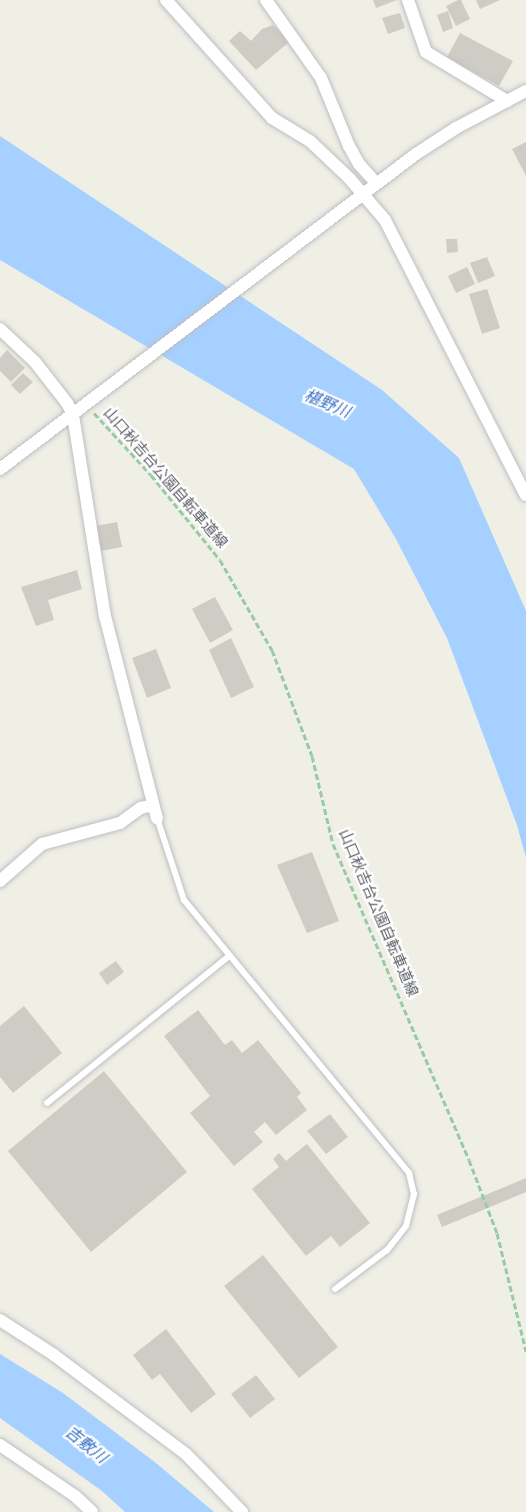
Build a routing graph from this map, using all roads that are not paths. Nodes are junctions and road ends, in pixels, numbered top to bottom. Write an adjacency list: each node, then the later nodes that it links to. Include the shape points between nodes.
1 (166, 0): 7 (street, via 272,118 310,141)
2 (266, 0): 6 (street, via 321,78 349,146)
3 (408, 0): 5 (street, via 426,52)
4 (526, 91): 5 (street)
5 (507, 100): 6 (street, via 456,128)
6 (376, 183): 7 (street)
7 (361, 193): 9 (street); 11 (street, via 385,220)
8 (0, 329): 9 (street, via 35,362)
9 (73, 415): 10 (street); 12 (street, via 105,616)
10 (0, 469)
11 (526, 495)
12 (153, 805): 13 (street); 14 (street, via 141,808 120,823 42,844)
13 (157, 818): 15 (lane, via 184,900)
14 (0, 881)
15 (229, 956): 16 (lane); 17 (lane, via 409,1173 414,1194 406,1226 387,1250)
16 (47, 1103)
17 (335, 1289)
18 (0, 1320): 21 (street, via 54,1355 186,1454)
19 (0, 1445): 20 (street)
20 (92, 1512)
21 (242, 1512)

